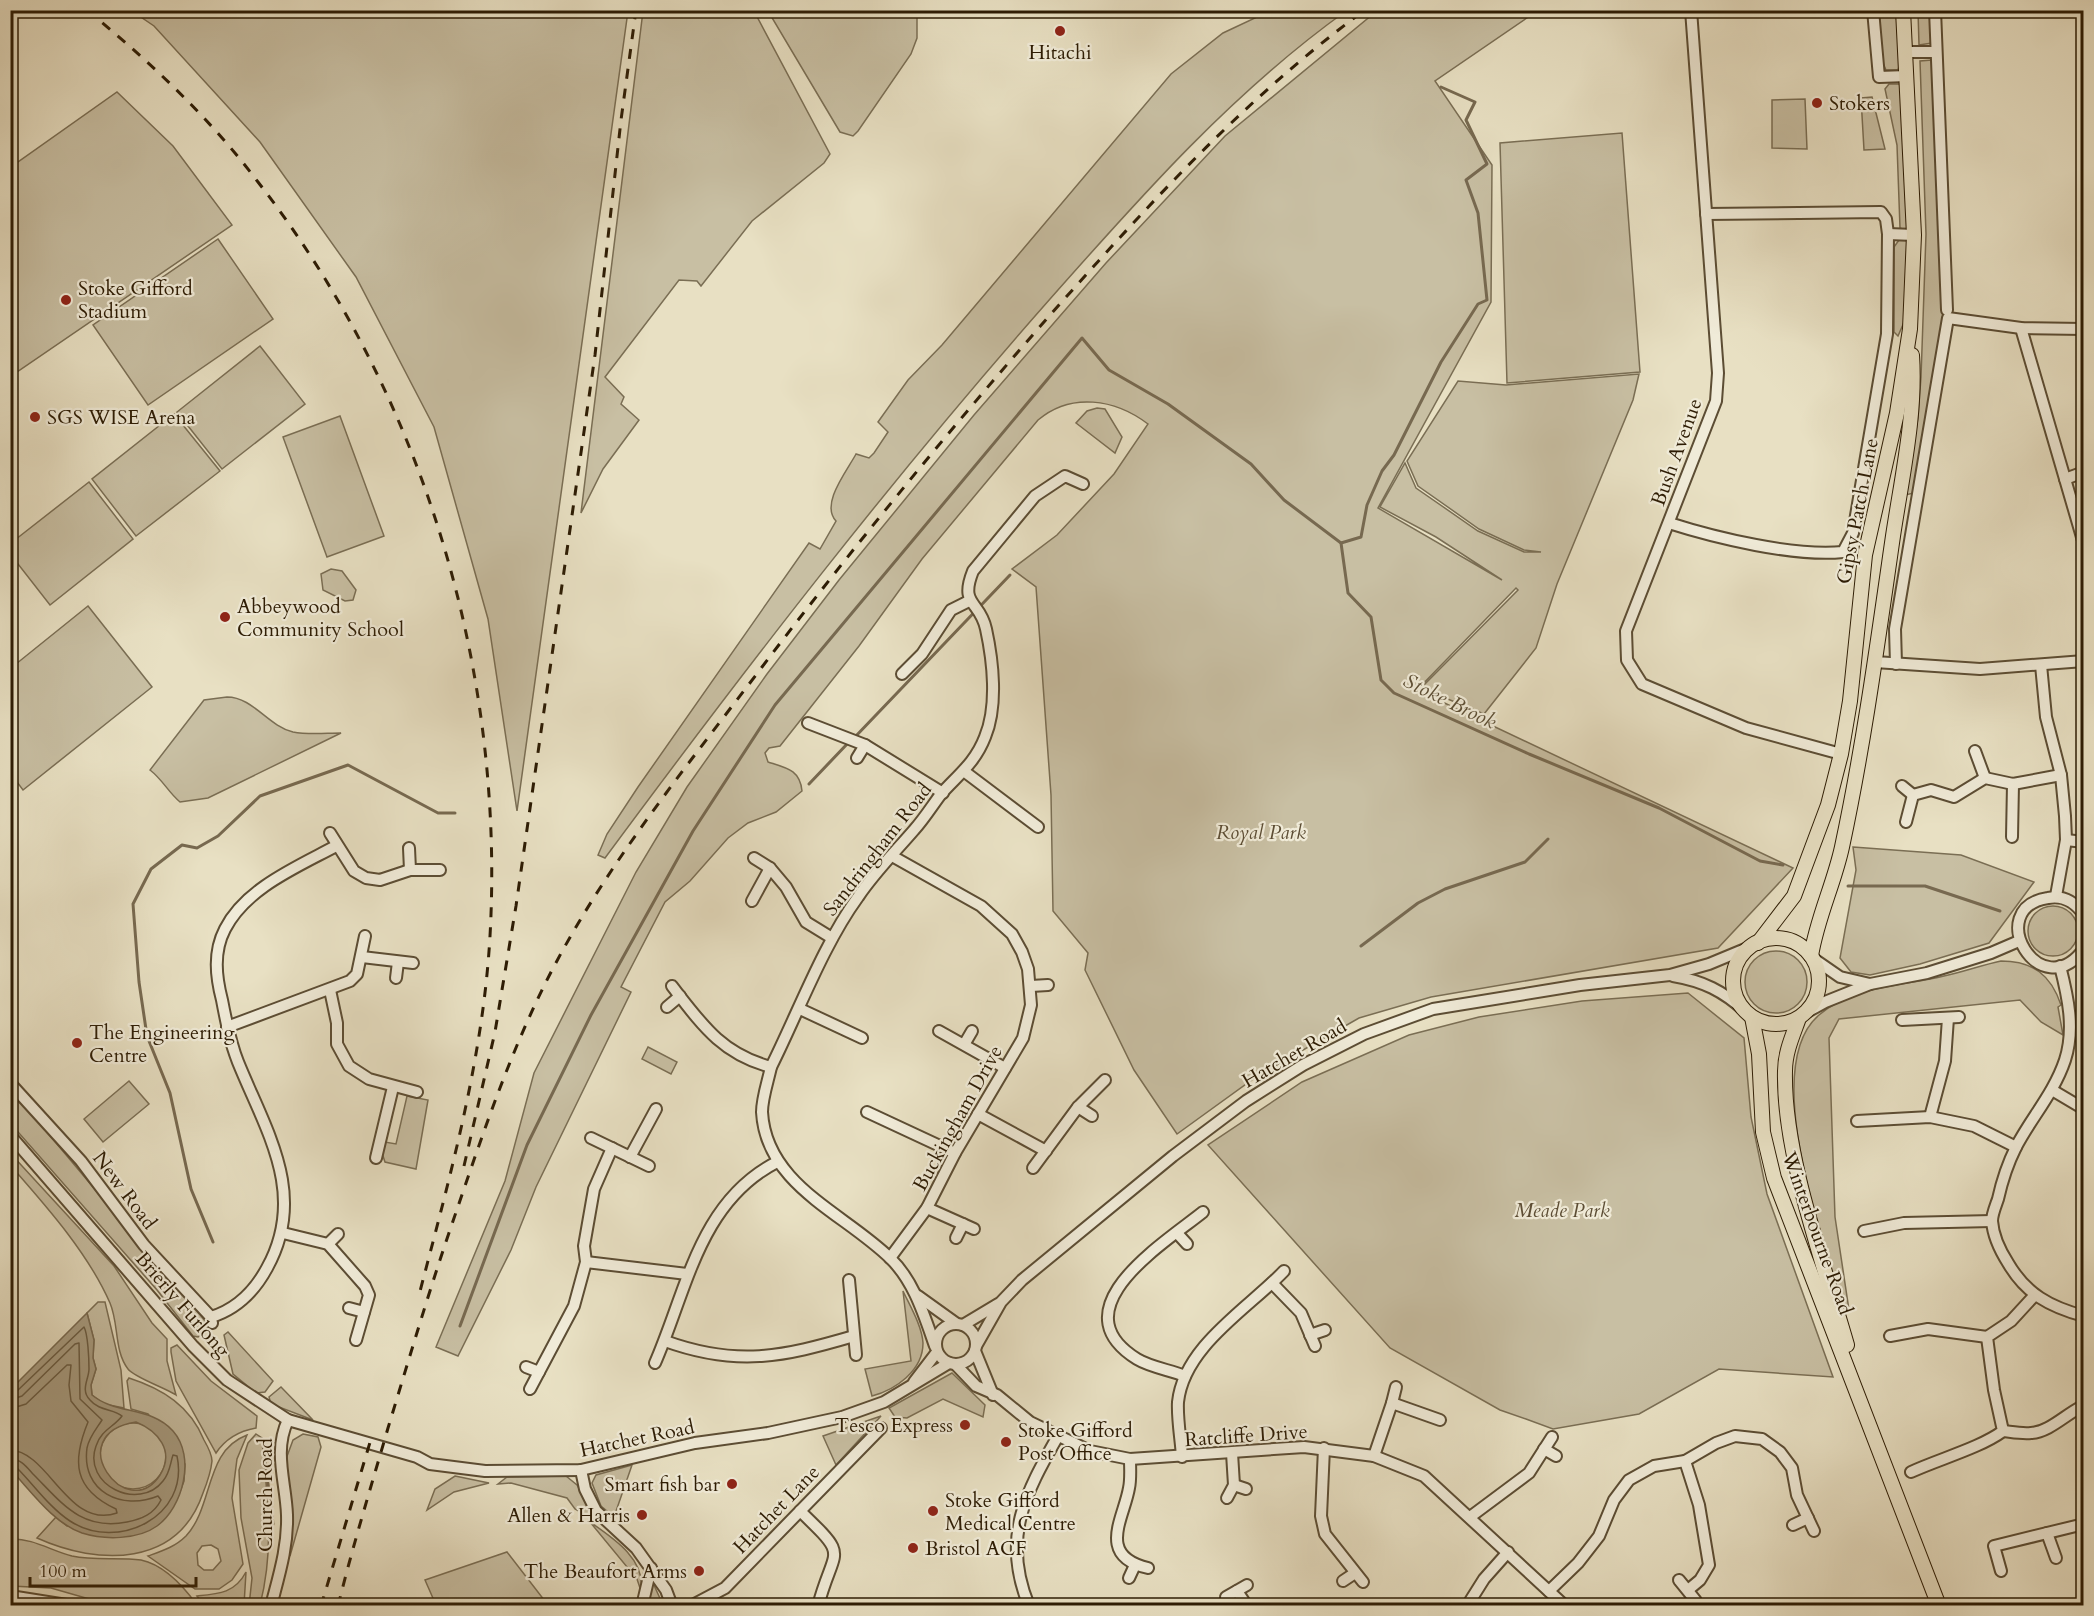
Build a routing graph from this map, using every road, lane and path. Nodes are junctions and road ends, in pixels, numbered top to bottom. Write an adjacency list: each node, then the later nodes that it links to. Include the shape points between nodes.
1 (1691, 10): 8 (street, Bush Avenue)
2 (1873, 10): 7 (street, via 1879,77)
3 (1903, 10): 5 (main road, Gipsy Patch Lane)
4 (1935, 10): 6 (street)
5 (1905, 52): 6 (street); 7 (main road, Gipsy Patch Lane)
6 (1936, 52): 11 (street, via 1941,296)
7 (1907, 76): 10 (main road, Gipsy Patch Lane)
8 (1706, 214): 9 (street, via 1881,212); 18 (street, Bush Avenue, via 1718,373 1716,401)
9 (1888, 234): 10 (street); 18 (street, via 1887,334 1853,533 1843,552 1822,554 1720,538)
10 (1914, 235): 13 (main road, Gipsy Patch Lane)
11 (1948, 314): 12 (street); 23 (street, via 1895,629)
12 (2021, 328): 14 (street); 16 (street)
13 (1910, 329): 22 (main road, Gipsy Patch Lane, via 1914,382); 26 (main road, Gipsy Patch Lane, via 1897,413 1865,555)
14 (2084, 329)
15 (2084, 472): 16 (street)
16 (2065, 479): 19 (street)
17 (1083, 483): 20 (street, via 1064,471 1035,496 981,558 968,584)
18 (1670, 523): 30 (street, Bush Avenue, via 1626,631 1627,660 1642,684 1746,728)
19 (2084, 544)
20 (969, 600): 25 (street, via 951,610 922,654); 33 (street, Sandringham Road, via 982,616 986,629 992,694 988,731)
21 (2084, 661): 24 (street)
22 (1875, 662): 23 (street); 26 (main road, Gipsy Patch Lane, via 1862,664); 32 (main road, Gipsy Patch Lane)
23 (1896, 664): 24 (street, via 1980,669)
24 (2041, 665): 34 (street, via 2046,717)
25 (902, 674)
26 (1850, 701): 30 (main road, Gipsy Patch Lane)
27 (808, 723): 28 (street)
28 (865, 744): 31 (street); 38 (street)
29 (1975, 752): 35 (street)
30 (1841, 754): 32 (main road); 59 (main road, Gipsy Patch Lane, via 1828,805 1794,896)
31 (856, 758)
32 (1858, 761): 62 (main road, Gipsy Patch Lane, via 1837,872 1817,923)
33 (965, 772): 38 (street, Sandringham Road); 41 (street)
34 (2061, 775): 36 (street); 44 (street)
35 (1985, 778): 36 (street); 39 (street, via 1954,797 1931,790)
36 (2013, 784): 43 (street)
37 (1902, 786): 39 (street)
38 (943, 793): 48 (street, Sandringham Road)
39 (1913, 795): 40 (street)
40 (1906, 822)
41 (1038, 827)
42 (330, 833): 46 (street)
43 (2012, 837)
44 (2066, 840): 45 (street); 53 (street)
45 (2084, 842)
46 (336, 846): 51 (street, via 354,871 366,878 380,880); 79 (street, New Road, via 284,873 249,899 225,929 217,954 217,980)
47 (409, 848): 51 (street)
48 (892, 856): 57 (street, Sandringham Road, via 858,896); 71 (street, Buckingham Drive, via 998,919 1022,952)
49 (754, 858): 50 (street)
50 (770, 868): 54 (street); 57 (street, via 783,882 806,922)
51 (410, 870): 52 (street)
52 (440, 870)
53 (2056, 896): 55 (street, via 2077,906); 58 (street, via 2029,906 2019,924)
54 (752, 902)
55 (2084, 915)
56 (365, 936): 61 (street)
57 (832, 938): 75 (street, Sandringham Road)
58 (2019, 941): 65 (street, via 2039,964); 68 (street, via 1928,973)
59 (1754, 945): 62 (main road, via 1778,938 1795,943); 66 (street, Hatchet Road); 76 (main road, via 1736,966 1733,982 1738,1002)
60 (2084, 949): 65 (street, via 2074,960)
61 (362, 957): 63 (street); 72 (street, via 357,974)
62 (1813, 957): 68 (street, via 1840,977); 77 (main road, via 1819,983 1817,995)
63 (398, 962): 64 (street); 67 (street)
64 (413, 963)
65 (2060, 966): 89 (street, via 2070,1027 2065,1059)
66 (1670, 975): 76 (street, Hatchet Road, via 1709,984); 130 (street, Hatchet Road, via 1433,1009 1364,1034 1303,1065 1236,1108 1077,1233)
67 (396, 978)
68 (1870, 984): 77 (street)
69 (1048, 985): 71 (street)
70 (672, 986): 73 (street)
71 (1031, 986): 85 (street, Buckingham Drive, via 1029,1021)
72 (330, 990): 79 (street); 88 (street, via 337,1044 349,1066 369,1079)
73 (680, 996): 74 (street); 84 (street, via 729,1051)
74 (667, 1006)
75 (800, 1009): 82 (street); 84 (street, Sandringham Road)
76 (1749, 1014): 77 (main road, via 1763,1022 1783,1024); 159 (main road, Winterbourne Road, via 1759,1054 1763,1132 1774,1178)
77 (1802, 1016): 159 (main road, Winterbourne Road, via 1787,1053 1788,1116 1800,1178)
78 (1902, 1020): 97 (street, via 1954,1018)
79 (227, 1027): 116 (street, New Road, via 279,1164 285,1195)
80 (939, 1030): 83 (street)
81 (972, 1031): 83 (street)
82 (861, 1038)
83 (965, 1043): 85 (street)
84 (771, 1067): 107 (street, Sandringham Road, via 762,1111)
85 (1005, 1068): 95 (street, Buckingham Drive)
86 (1105, 1080): 91 (street)
87 (10, 1083): 116 (street, New Road, via 81,1161 144,1245 212,1321 247,1296 265,1272)
88 (393, 1087): 90 (street); 103 (street)
89 (2052, 1090): 93 (street); 101 (street)
90 (417, 1092)
91 (1078, 1107): 96 (street); 104 (street)
92 (656, 1109): 106 (street)
93 (2084, 1109)
94 (867, 1112): 105 (street)
95 (978, 1114): 104 (street); 105 (street, Buckingham Drive)
96 (1092, 1116)
97 (1930, 1117): 98 (street); 101 (street, via 1974,1126)
98 (1857, 1121)
99 (10, 1135): 157 (street, Brierly Furlong, via 211,1366)
100 (591, 1138): 102 (street)
101 (2016, 1147): 112 (street)
102 (612, 1148): 106 (street); 123 (street, via 594,1189 584,1246)
103 (375, 1149)
104 (1046, 1151): 109 (street)
105 (955, 1153): 110 (street, Buckingham Drive)
106 (630, 1157): 108 (street)
107 (777, 1162): 122 (street, Sandringham Road, via 821,1205); 125 (street, via 753,1174 727,1203)
108 (649, 1166)
109 (1034, 1168)
110 (927, 1208): 113 (street); 122 (street, Buckingham Drive)
111 (1203, 1212): 117 (street)
112 (1992, 1221): 115 (street, via 1905,1223); 129 (street, via 2000,1251)
113 (963, 1224): 114 (street); 119 (street)
114 (974, 1229)
115 (1864, 1231)
116 (283, 1233): 120 (street)
117 (1177, 1233): 121 (street); 150 (street, via 1121,1281 1107,1314 1113,1339 1138,1359)
118 (338, 1234): 120 (street)
119 (956, 1238)
120 (327, 1244): 132 (street, via 369,1295)
121 (1186, 1244)
122 (890, 1258): 128 (street, Sandringham Road)
123 (586, 1262): 125 (street); 149 (street, via 574,1306)
124 (1284, 1271): 127 (street)
125 (687, 1274): 141 (street)
126 (849, 1280): 137 (street)
127 (1272, 1283): 136 (street, via 1300,1313); 150 (street, via 1199,1351)
128 (917, 1296): 134 (street, Sandringham Road); 143 (street, Sandringham Road)
129 (2034, 1296): 133 (street); 139 (street, via 2012,1321)
130 (1001, 1302): 134 (street, Hatchet Road); 144 (street, Hatchet Road)
131 (349, 1308): 132 (street)
132 (364, 1312): 140 (street)
133 (2084, 1316)
134 (960, 1324): 143 (street, via 941,1330); 144 (street, via 973,1333)
135 (1325, 1329): 136 (street)
136 (1310, 1335): 142 (street)
137 (854, 1336): 141 (street, via 760,1358 726,1357); 145 (street)
138 (1890, 1336): 139 (street, via 1928,1329)
139 (1987, 1337): 161 (street)
140 (356, 1340)
141 (664, 1341): 146 (street)
142 (1315, 1346)
143 (936, 1349): 147 (street); 151 (street, Hatchet Road)
144 (975, 1349): 147 (street, via 967,1361); 154 (street)
145 (856, 1355)
146 (655, 1363)
147 (952, 1364): 151 (street, Hatchet Road); 154 (street, Ratcliffe Drive, via 976,1386)
148 (526, 1366): 149 (street)
149 (539, 1372): 153 (street)
150 (1185, 1376): 170 (street, via 1178,1402)
151 (910, 1387): 173 (street, Hatchet Road, via 884,1402 815,1424 695,1443)
152 (1396, 1387): 155 (street)
153 (530, 1389)
154 (993, 1395): 162 (street, Ratcliffe Drive, via 1030,1422)
155 (1392, 1403): 158 (street); 168 (street)
156 (2083, 1405): 161 (street, via 2032,1434)
157 (288, 1420): 164 (street, Brierly Furlong); 204 (street, Church Road, via 280,1448 287,1515 285,1553)
158 (1440, 1420)
159 (1868, 1421): 213 (main road, Winterbourne Road)
160 (881, 1428): 178 (street, Hatchet Lane)
161 (2003, 1431): 174 (street)
162 (1058, 1436): 171 (street, Ratcliffe Drive, via 1090,1451); 209 (street, via 1020,1511 1018,1569)
163 (1552, 1437): 166 (street)
164 (366, 1442): 173 (street, Hatchet Road, via 430,1464 485,1470)
165 (1324, 1448): 167 (street, Ratcliffe Drive); 168 (street, Ratcliffe Drive); 191 (street, via 1321,1516 1325,1534)
166 (1544, 1449): 169 (street); 179 (street, via 1528,1473)
167 (1232, 1453): 170 (street, Ratcliffe Drive); 175 (street)
168 (1374, 1456): 179 (street, Ratcliffe Drive, via 1424,1476)
169 (1556, 1456)
170 (1182, 1457): 171 (street, Ratcliffe Drive)
171 (1130, 1459): 187 (street, via 1130,1488 1116,1526 1118,1546)
172 (1685, 1461): 180 (street, via 1735,1436 1762,1439 1780,1452 1792,1468 1797,1495); 197 (street, via 1699,1505 1709,1565); 199 (street, via 1654,1466 1629,1480 1614,1500 1599,1536)
173 (581, 1470): 188 (street, via 596,1511 636,1548)
174 (1911, 1472)
175 (1234, 1485): 176 (street); 177 (street)
176 (1246, 1489)
177 (1227, 1498)
178 (800, 1511): 207 (street, Hatchet Lane, via 725,1588); 208 (street, via 833,1543 836,1556)
179 (1470, 1517): 185 (street, Ratcliffe Drive)
180 (1808, 1518): 182 (street); 183 (street)
181 (2084, 1524): 184 (street)
182 (1793, 1525)
183 (1814, 1531)
184 (2047, 1533): 186 (street); 190 (street, via 1994,1546)
185 (1508, 1552): 199 (street, Ratcliffe Drive); 211 (street)
186 (2056, 1558)
187 (1135, 1565): 189 (street); 192 (street)
188 (651, 1568): 205 (street); 206 (street)
189 (1148, 1568)
190 (2001, 1571)
191 (1355, 1573): 194 (street); 195 (street)
192 (1129, 1578)
193 (1679, 1580): 197 (street)
194 (1343, 1581)
195 (1363, 1582)
196 (1247, 1585): 198 (street)
197 (1688, 1590): 202 (street)
198 (1237, 1591): 201 (street); 210 (street)
199 (1550, 1591): 212 (street, Ratcliffe Drive)
200 (10, 1596): 203 (street)
201 (1226, 1597)
202 (1696, 1601)
203 (73, 1605)
204 (271, 1605)
205 (642, 1605)
206 (672, 1605)
207 (691, 1605)
208 (818, 1605)
209 (1029, 1605)
210 (1247, 1605)
211 (1467, 1605)
212 (1564, 1605)
213 (1939, 1605)

